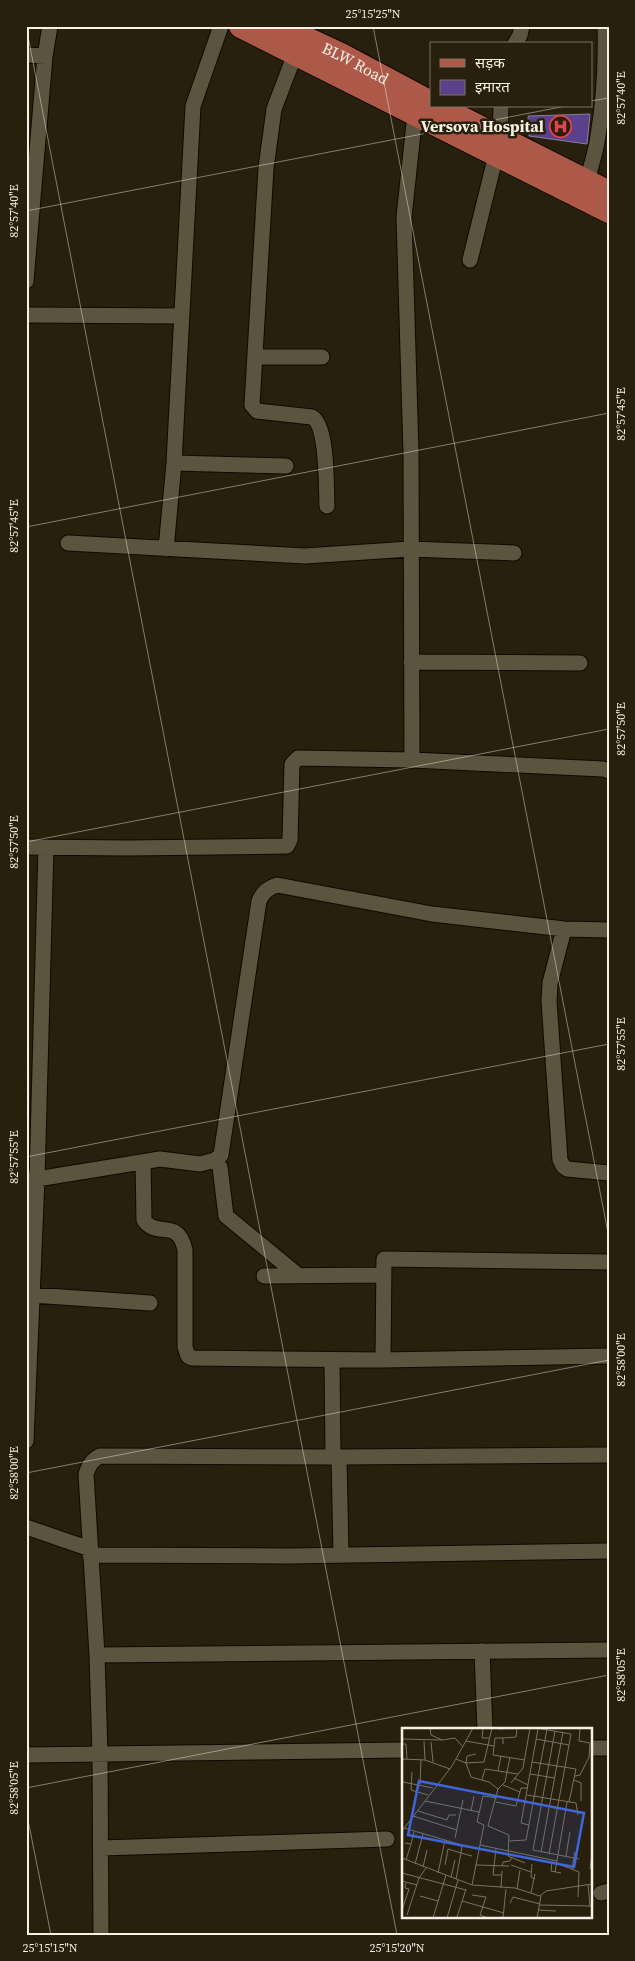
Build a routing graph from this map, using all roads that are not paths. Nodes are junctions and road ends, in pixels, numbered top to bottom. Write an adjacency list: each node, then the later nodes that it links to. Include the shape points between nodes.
1 (50, 26): 10 (street)
2 (221, 26): 21 (street, via 193,106)
3 (241, 26): 8 (main road)
4 (280, 26): 11 (main road, BLW Road, via 341,55)
5 (522, 26): 7 (street)
6 (605, 26): 15 (street, via 606,58 599,130)
7 (516, 42)
8 (295, 54): 11 (main road); 23 (street, via 274,109 269,140)
9 (26, 55): 10 (street)
10 (45, 56): 14 (street)
11 (428, 108): 13 (main road, BLW Road); 29 (street, via 404,217 411,452)
12 (501, 108): 13 (street)
13 (498, 146): 15 (main road, BLW Road); 17 (main road); 18 (street)
14 (31, 166): 19 (street)
15 (587, 182): 16 (main road, BLW Road)
16 (609, 193)
17 (609, 211)
18 (470, 260)
19 (26, 281)
20 (26, 315): 21 (street)
21 (182, 316): 24 (street)
22 (322, 356): 23 (street)
23 (255, 357): 26 (street, via 254,408 257,411 312,416 318,422 324,454)
24 (174, 463): 25 (street); 28 (street)
25 (286, 466)
26 (327, 506)
27 (68, 543): 28 (street)
28 (166, 549): 29 (street, via 305,556)
29 (410, 549): 30 (street); 31 (street)
30 (514, 553)
31 (411, 662): 32 (street); 33 (street)
32 (580, 663)
33 (412, 760): 34 (street); 36 (street, via 294,760 290,840 287,846)
34 (609, 771)
35 (26, 847): 36 (street)
36 (46, 847): 40 (street)
37 (564, 930): 38 (street); 41 (street, via 432,914 277,884 269,888 260,901 221,1155); 43 (street, via 550,983 549,1001 560,1160 567,1169)
38 (609, 930)
39 (26, 1034): 40 (street)
40 (42, 1035): 44 (street)
41 (216, 1160): 42 (street, via 200,1164 160,1159); 48 (street, via 220,1167 226,1216)
42 (143, 1162): 44 (street); 52 (street, via 144,1220 153,1228 175,1231 180,1235 185,1250 185,1348 188,1356 201,1360)
43 (609, 1174)
44 (32, 1179): 49 (street)
45 (609, 1262): 46 (street, via 384,1259)
46 (384, 1275): 48 (street); 53 (street)
47 (264, 1276): 48 (street)
48 (299, 1276)
49 (32, 1295): 50 (street); 54 (street)
50 (150, 1303)
51 (609, 1356): 53 (street)
52 (332, 1360): 53 (street); 56 (street)
53 (383, 1360)
54 (26, 1441)
55 (609, 1455): 56 (street)
56 (336, 1457): 59 (street, via 100,1456 89,1465 86,1474); 60 (street)
57 (26, 1528): 59 (street)
58 (609, 1551): 60 (street)
59 (90, 1552): 60 (street); 63 (street)
60 (341, 1555)
61 (609, 1650): 62 (street)
62 (482, 1652): 63 (street); 64 (street)
63 (97, 1655): 68 (street)
64 (485, 1728)
65 (592, 1748): 66 (street)
66 (609, 1748)
67 (402, 1750): 68 (street)
68 (100, 1754): 69 (street); 71 (street)
69 (26, 1755)
70 (387, 1839): 71 (street)
71 (101, 1848): 72 (street)
72 (101, 1935)

